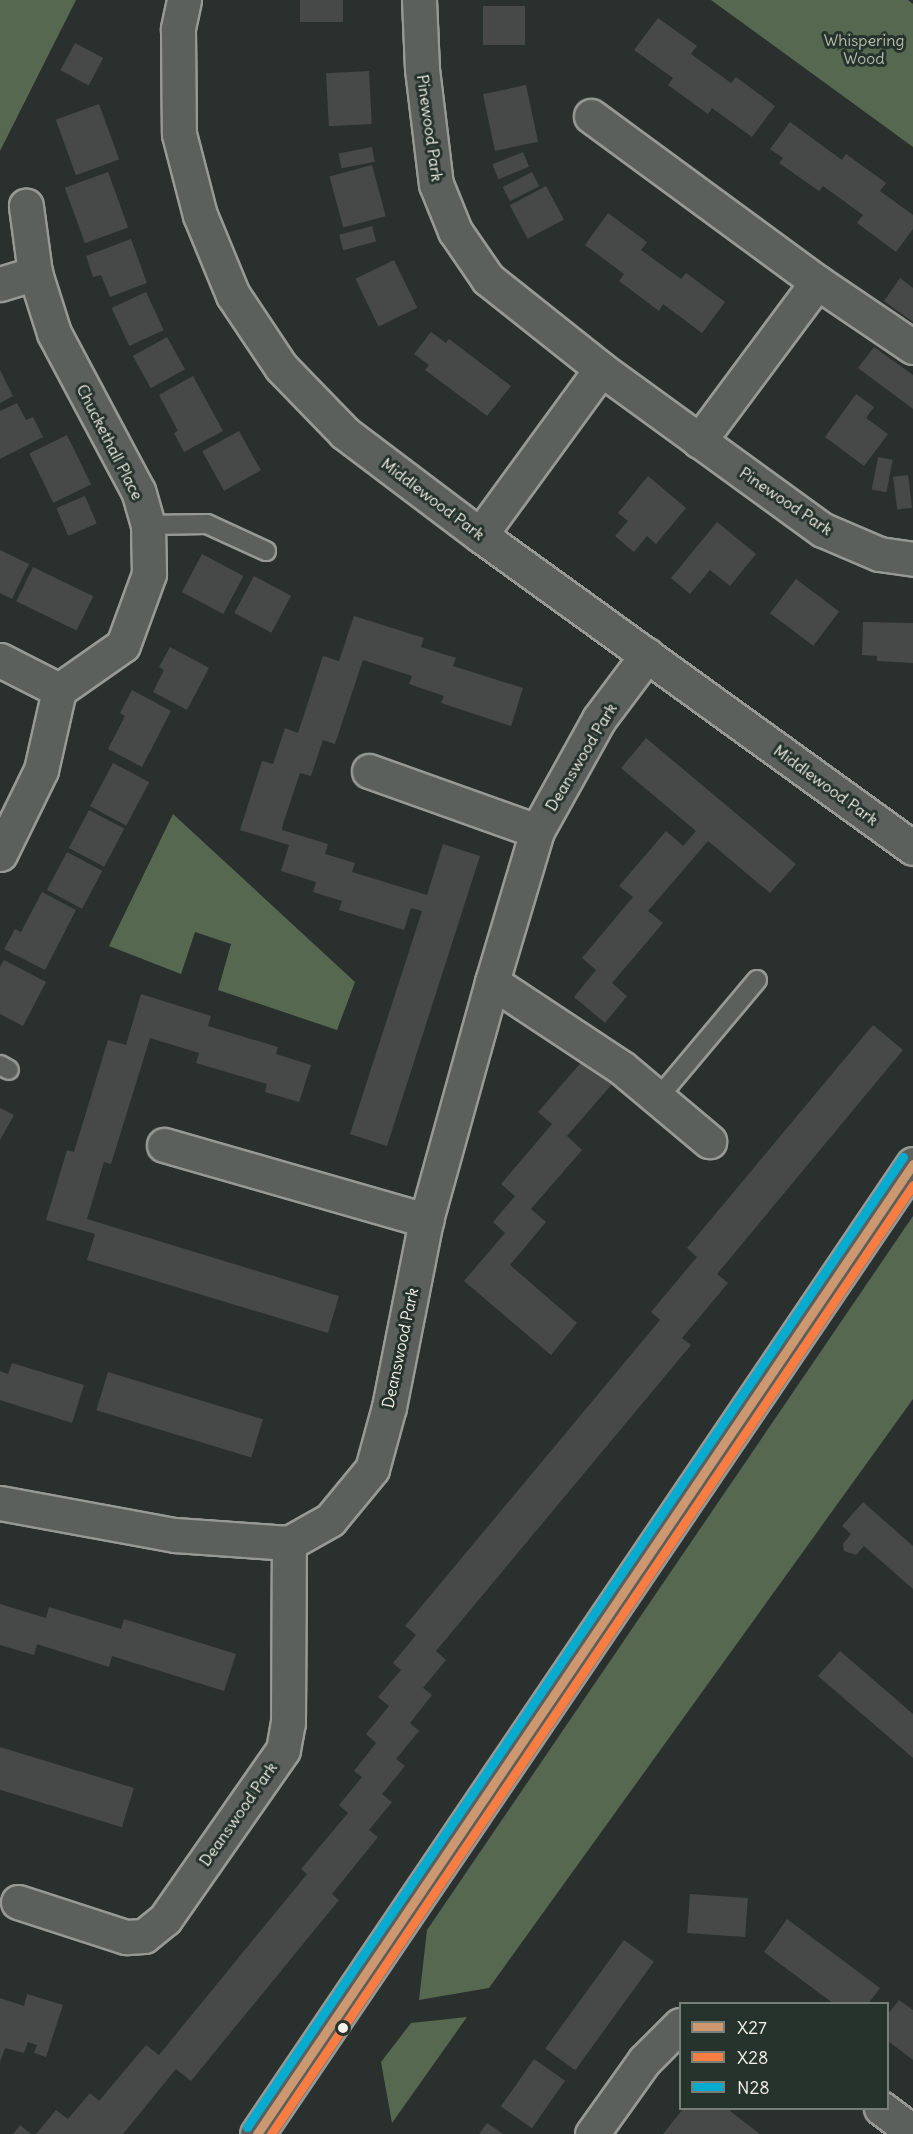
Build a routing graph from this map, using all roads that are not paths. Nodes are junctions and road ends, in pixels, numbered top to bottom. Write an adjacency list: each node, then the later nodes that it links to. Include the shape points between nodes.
1 (183, 0): 12 (street, Middlewood Park, via 178,29 180,134 200,215 233,295 281,367 345,433)
2 (419, 0): 9 (street, Pinewood Park, via 422,69 436,184 455,231 488,279)
3 (591, 116): 6 (street)
4 (26, 206): 5 (street, Chuckethall Place)
5 (35, 273): 7 (street); 11 (street, Chuckethall Place, via 54,333 138,491)
6 (818, 282): 8 (street); 10 (street)
7 (0, 284)
8 (913, 346)
9 (601, 369): 10 (street, Pinewood Park); 12 (street)
10 (699, 441): 14 (street, Pinewood Park, via 823,530 879,554)
11 (148, 525): 13 (lane, via 207,524); 17 (street, Chuckethall Place, via 149,574 123,645)
12 (480, 535): 15 (street, Middlewood Park)
13 (266, 551)
14 (913, 559)
15 (647, 655): 19 (street, Deanswood Park, via 599,719); 20 (street, Middlewood Park)
16 (0, 660): 17 (street)
17 (59, 690): 21 (street, via 40,770)
18 (369, 771): 19 (street, Deanswood Park)
19 (537, 831): 23 (street, Deanswood Park)
20 (913, 848)
21 (0, 854)
22 (758, 980): 24 (lane)
23 (492, 982): 24 (street, via 622,1068); 28 (street, Deanswood Park)
24 (658, 1098): 25 (street)
25 (709, 1141)
26 (164, 1145): 28 (street)
27 (913, 1164): 35 (street)
28 (426, 1220): 30 (street, Deanswood Park, via 389,1407 372,1469 330,1520)
29 (0, 1503): 30 (street, via 175,1535)
30 (288, 1543): 31 (street, Deanswood Park, via 288,1724 283,1750 165,1918 144,1936 126,1937)
31 (18, 1902)
32 (679, 2027): 36 (street, via 645,2061)
33 (882, 2110): 34 (street)
34 (913, 2132)
35 (257, 2134)
36 (592, 2134)

